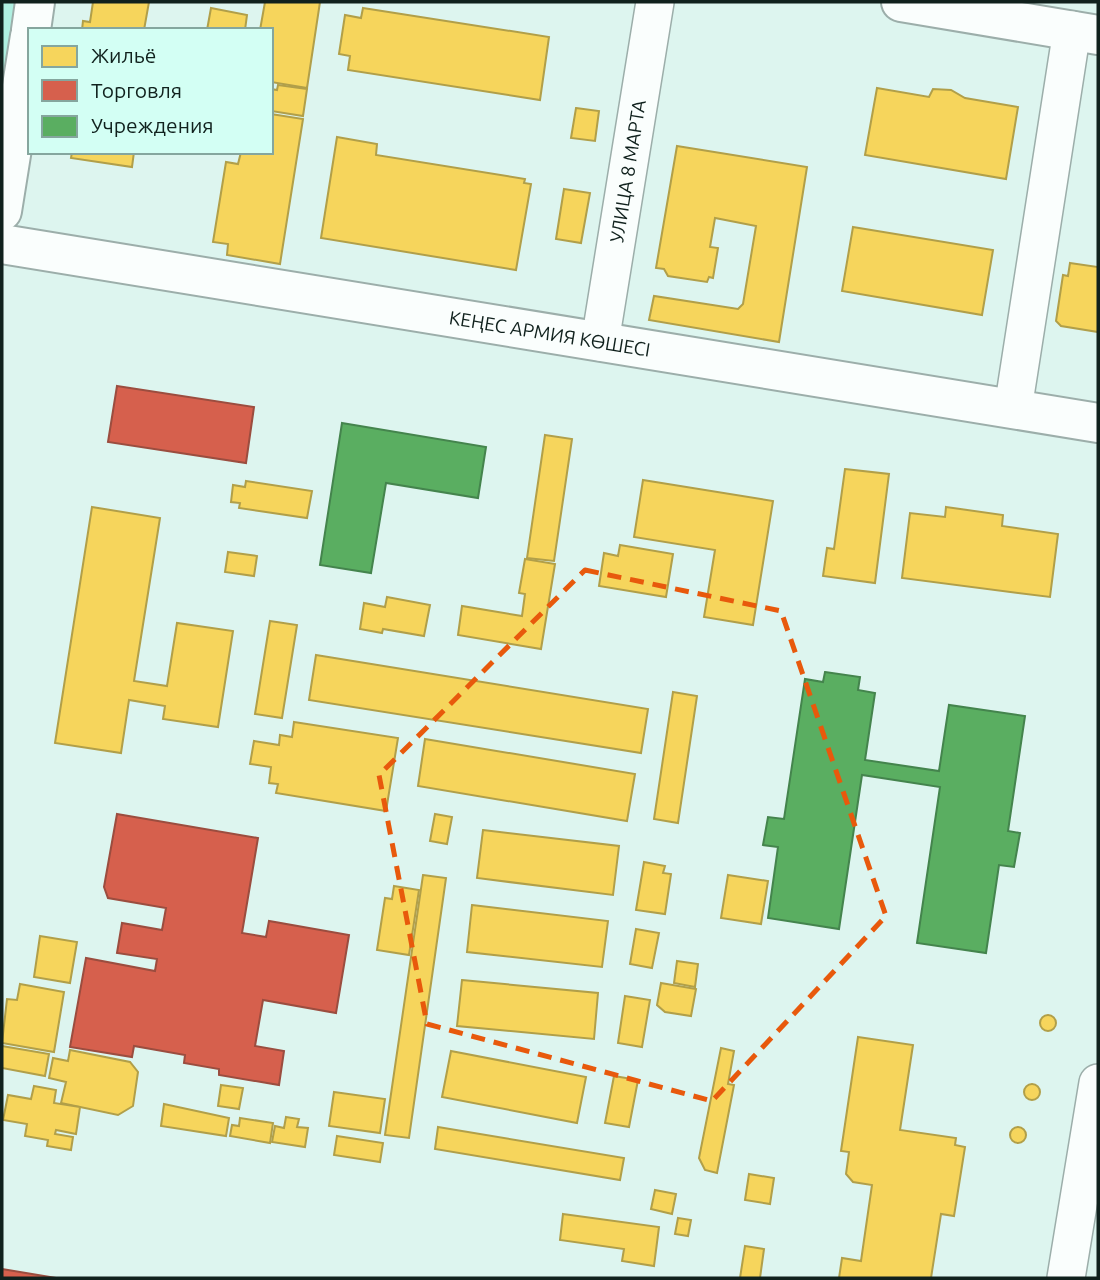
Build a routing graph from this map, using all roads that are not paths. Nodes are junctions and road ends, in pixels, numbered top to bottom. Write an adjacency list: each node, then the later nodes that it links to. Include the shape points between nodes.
1 (35, 2): 5 (main road)
2 (654, 2): 10 (street, УЛИЦА 8 МАРТА)
3 (901, 2): 4 (main road)
4 (968, 7): 6 (main road)
5 (31, 28)
6 (1085, 33): 11 (street)
7 (28, 48): 8 (main road)
8 (2, 211)
9 (2, 244): 10 (main road, КЕҢЕС АРМИЯ КӨШЕСІ)
10 (600, 342): 11 (main road, КЕҢЕС АРМИЯ КӨШЕСІ)
11 (1013, 409): 12 (main road, КЕҢЕС АРМИЯ КӨШЕСІ)
12 (1098, 423)
13 (1098, 1083): 14 (street)
14 (1066, 1278)

